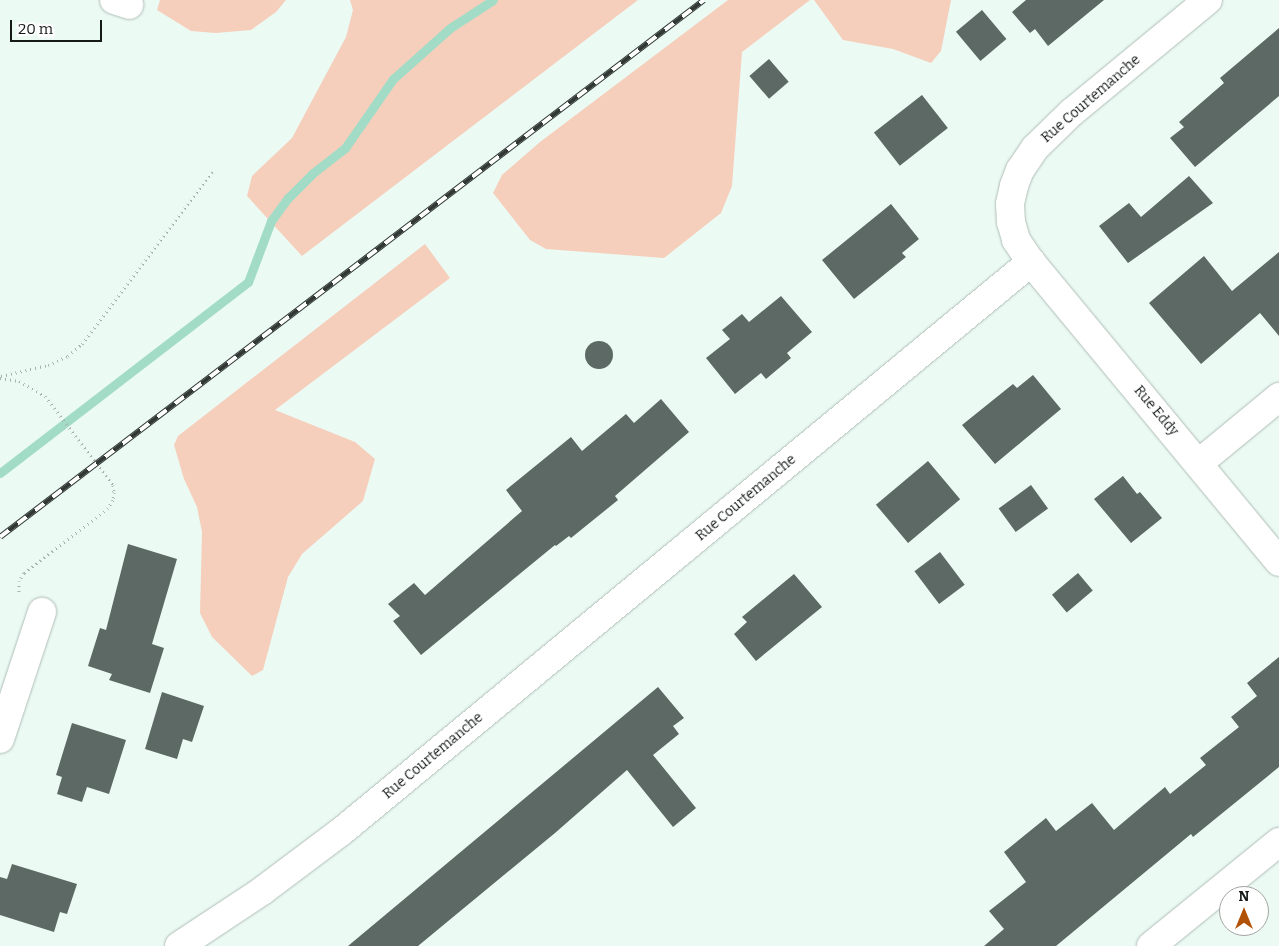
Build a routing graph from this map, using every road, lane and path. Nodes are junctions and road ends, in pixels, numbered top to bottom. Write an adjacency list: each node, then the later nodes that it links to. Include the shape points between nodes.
1 (1208, 0): 3 (street, Rue Courtemanche, via 1053,129 1020,170 1010,204 1011,222 1016,240)
2 (213, 171): 4 (path, via 82,344 68,356 48,365)
3 (1031, 262): 6 (street, Rue Eddy); 11 (street, Rue Courtemanche, via 342,831 262,891)
4 (0, 377): 8 (path, via 19,381 45,396 113,485 113,500 108,508 24,573 19,581 21,598)
5 (1279, 397): 6 (street)
6 (1199, 463): 7 (street, Rue Eddy)
7 (1279, 562)
8 (42, 612): 9 (street)
9 (0, 739)
10 (1279, 842): 12 (street)
11 (179, 946)
12 (1151, 946)

